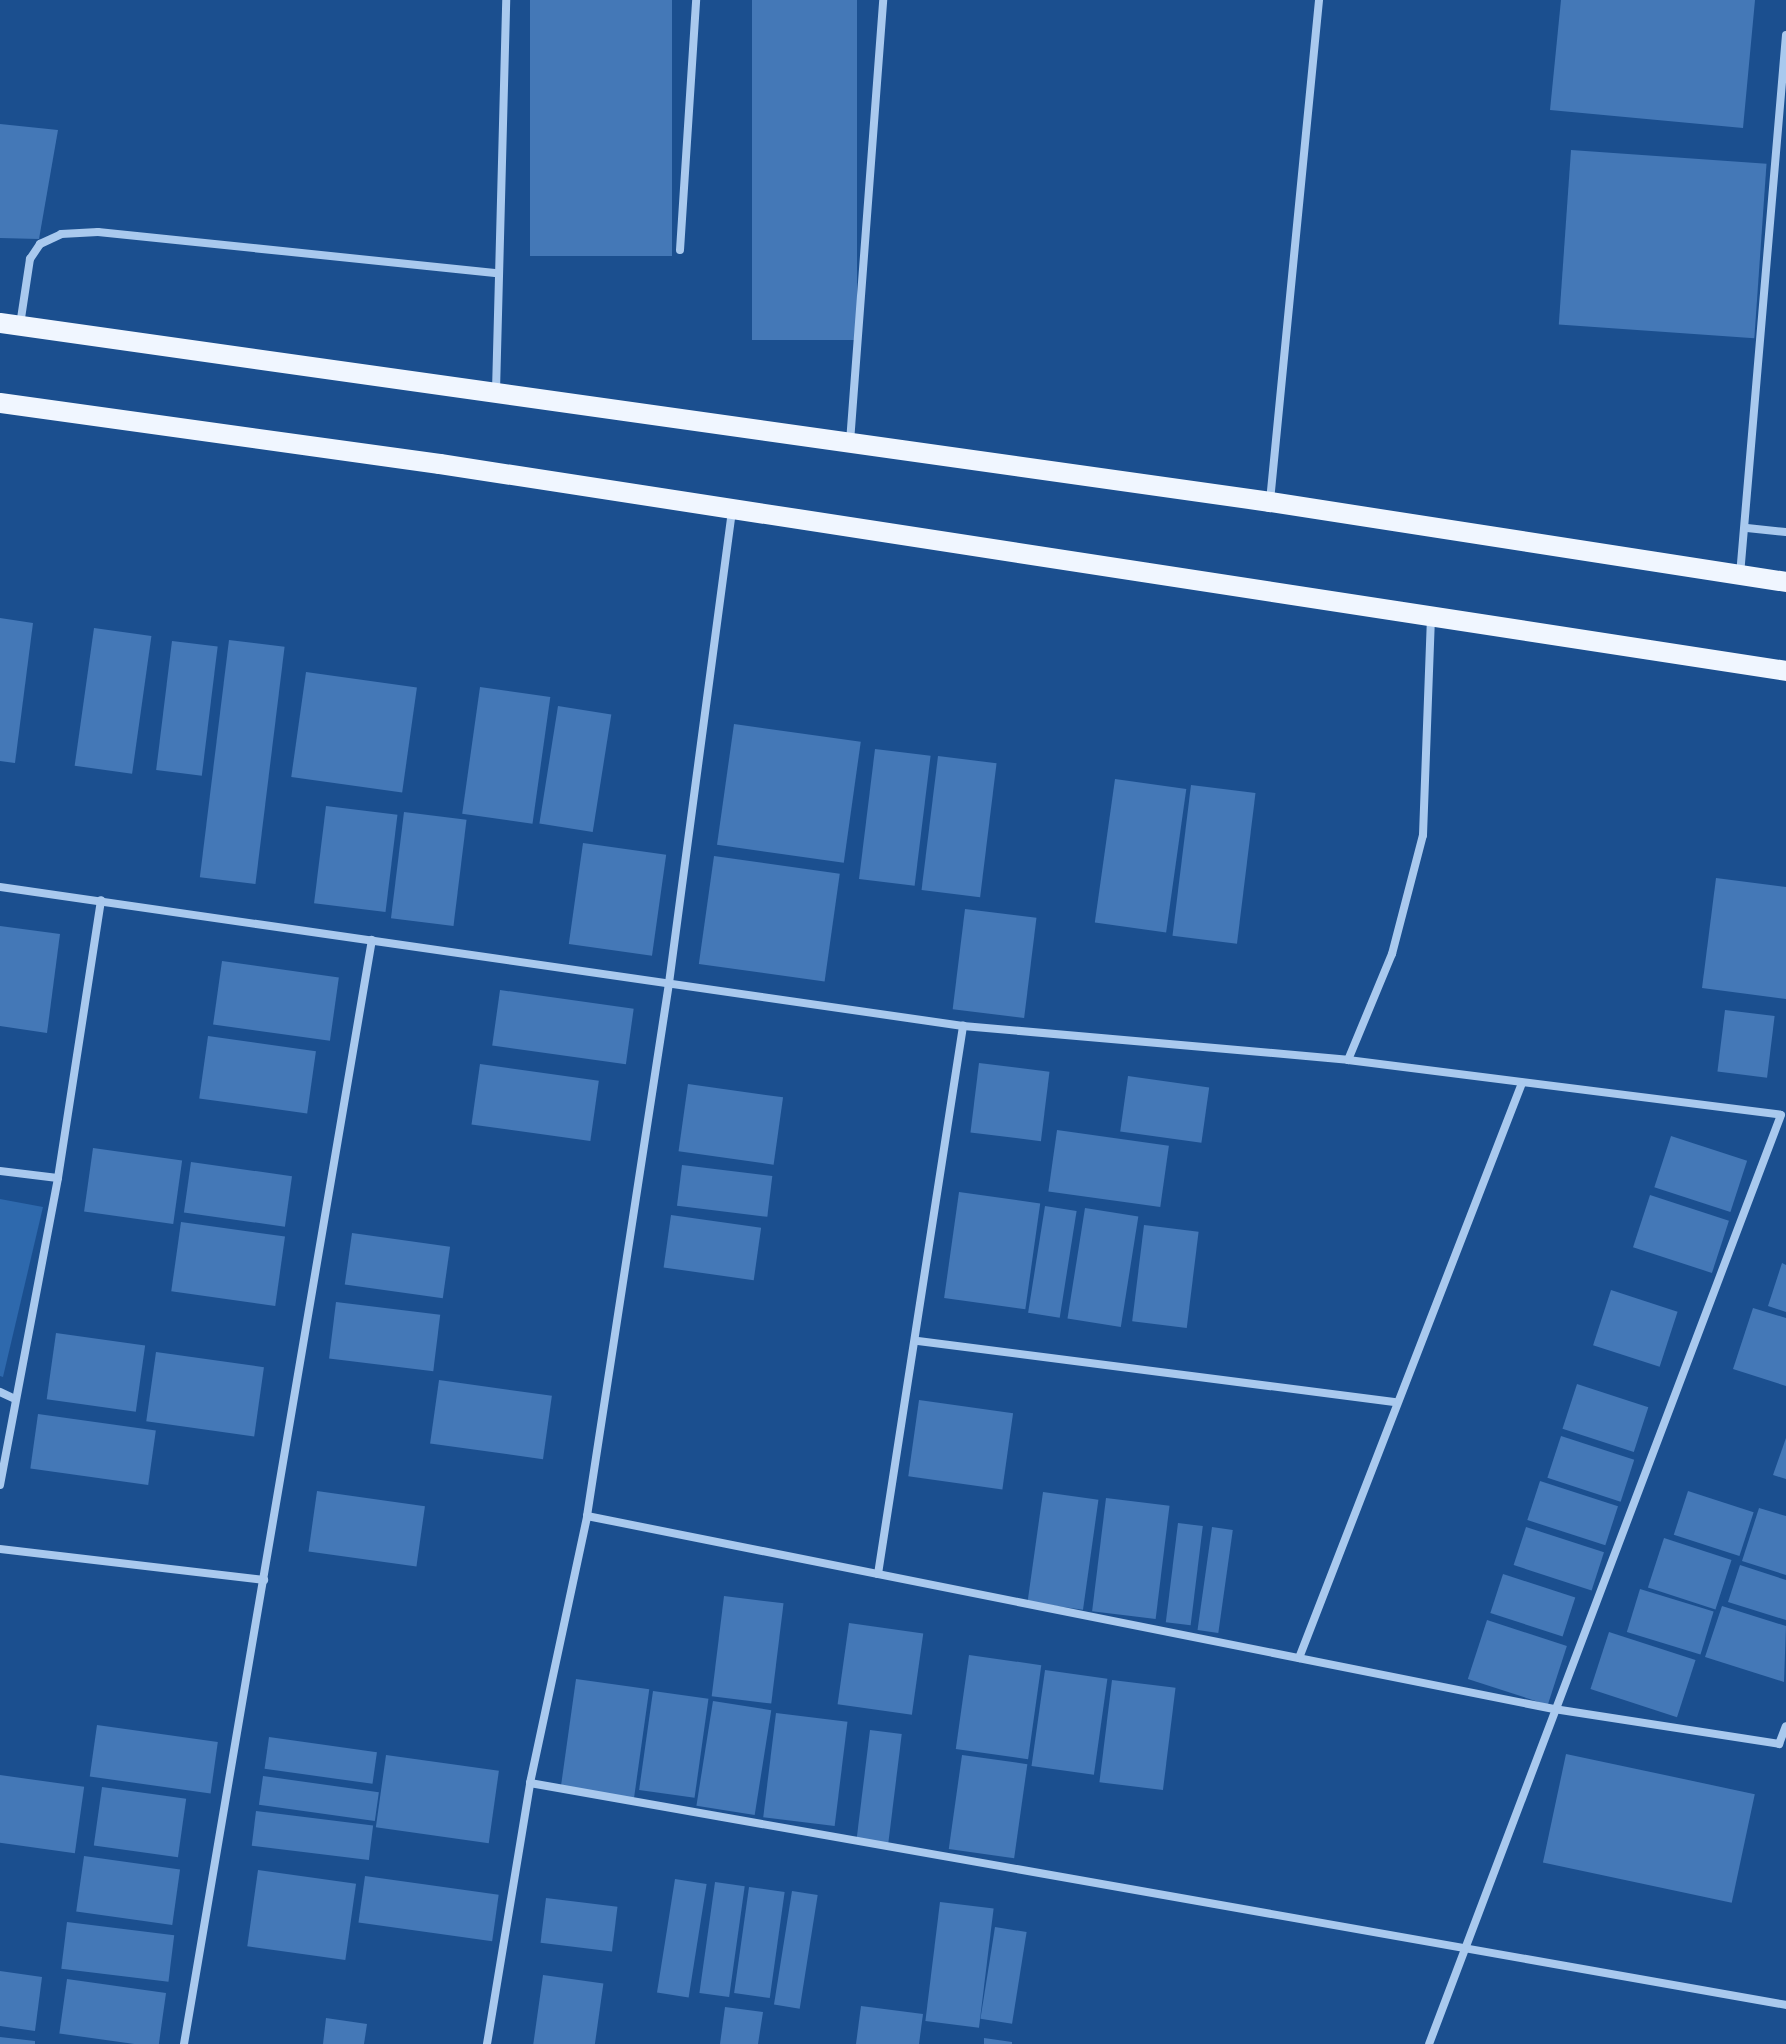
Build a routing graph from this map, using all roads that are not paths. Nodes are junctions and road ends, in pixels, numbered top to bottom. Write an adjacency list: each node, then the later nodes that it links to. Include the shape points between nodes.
1 (506, 0): 7 (street)
2 (696, 0): 6 (street)
3 (883, 0): 11 (street)
4 (1319, 0): 12 (street)
5 (1786, 35): 14 (street)
6 (680, 250)
7 (495, 273): 8 (street, via 98,232 61,234 40,244 30,259); 9 (street)
8 (10, 325): 9 (main road)
9 (496, 391): 11 (main road)
10 (0, 403): 13 (main road)
11 (850, 442): 12 (main road)
12 (1270, 502): 16 (main road)
13 (732, 509): 18 (main road); 23 (street)
14 (1747, 528): 15 (street); 16 (street)
15 (1786, 532)
16 (1740, 576): 17 (main road)
17 (1786, 582)
18 (1431, 618): 19 (main road); 25 (street, via 1423,835 1392,954)
19 (1786, 671)
20 (0, 887): 21 (street)
21 (101, 900): 22 (street); 29 (street)
22 (372, 940): 23 (street); 38 (street)
23 (669, 983): 24 (street); 35 (street)
24 (963, 1026): 25 (street); 30 (street)
25 (1348, 1060): 26 (street)
26 (1522, 1083): 27 (street); 33 (street)
27 (1784, 1116): 40 (street)
28 (0, 1171): 29 (street)
29 (58, 1178): 32 (street)
30 (918, 1341): 33 (street); 37 (street)
31 (0, 1392): 32 (street)
32 (13, 1398): 34 (street)
33 (1396, 1402): 39 (street)
34 (0, 1485)
35 (587, 1516): 37 (street); 43 (street)
36 (0, 1549): 38 (street)
37 (878, 1574): 39 (street)
38 (264, 1580): 46 (street)
39 (1299, 1658): 40 (street)
40 (1554, 1709): 42 (street); 44 (street)
41 (1786, 1726): 42 (street)
42 (1783, 1745)
43 (530, 1783): 44 (street); 47 (street)
44 (1464, 1951): 45 (street); 48 (street)
45 (1786, 2005)
46 (184, 2044)
47 (487, 2044)
48 (1429, 2044)

